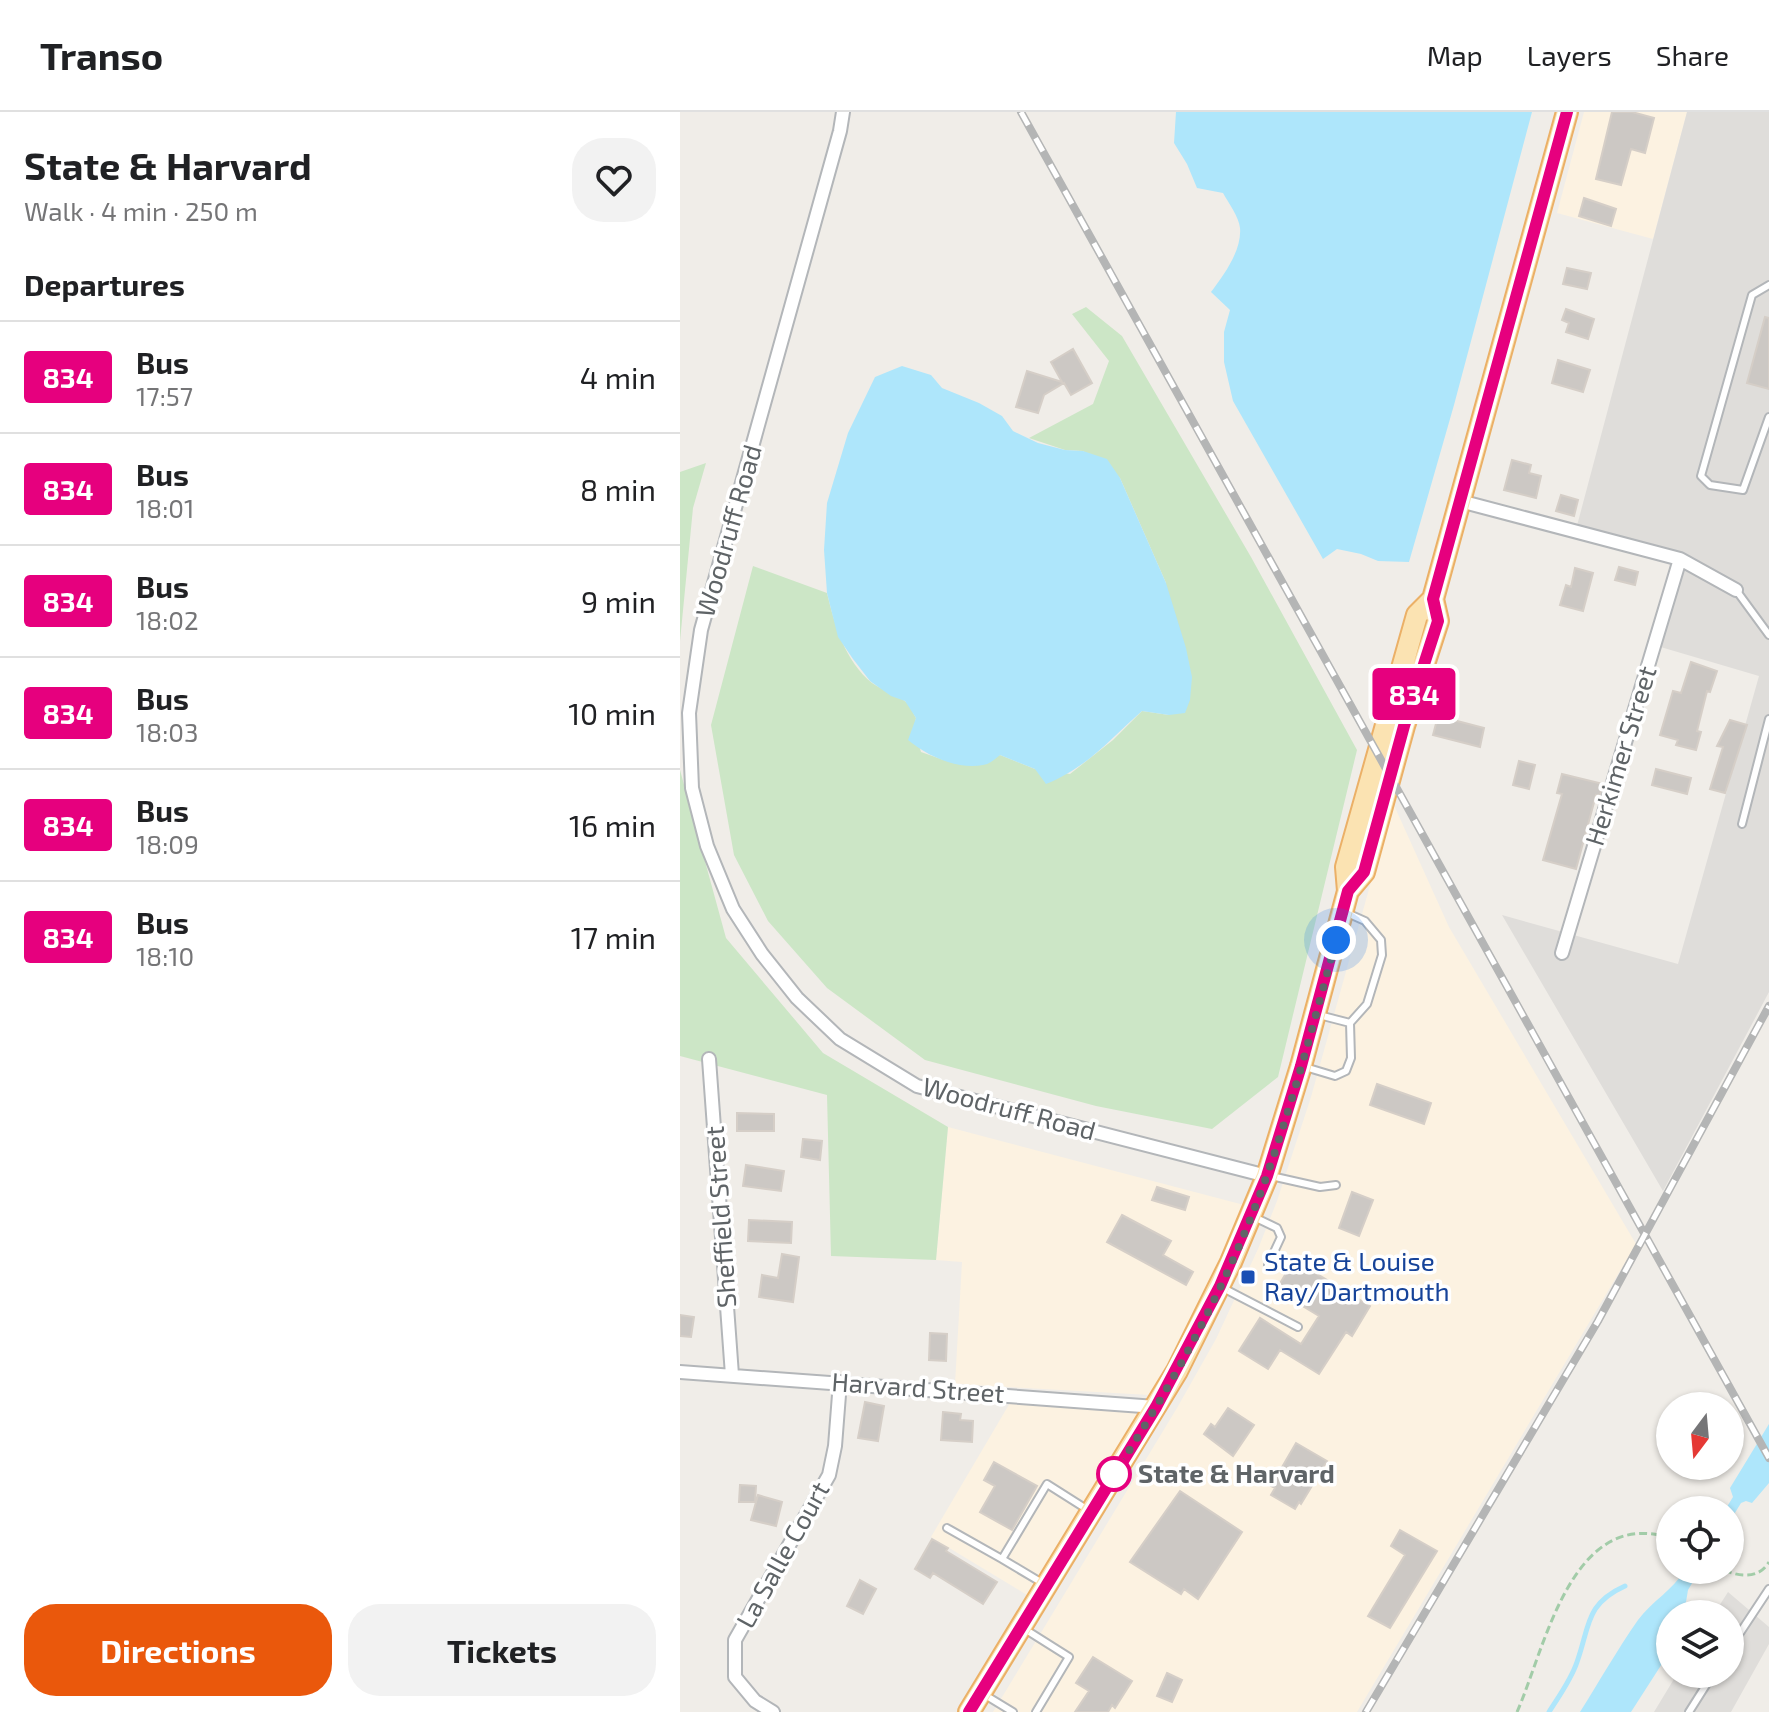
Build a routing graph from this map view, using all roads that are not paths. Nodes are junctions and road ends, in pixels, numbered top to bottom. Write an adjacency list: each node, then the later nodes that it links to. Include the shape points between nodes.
1 (843, 112): 17 (street, Woodruff Road, via 701,630 689,713 692,788 707,846 733,909 797,998 840,1039 917,1086)
2 (1567, 112): 5 (main road)
3 (1769, 285): 4 (lane, via 1752,295 1701,476 1710,485 1743,490)
4 (1769, 417)
5 (1460, 501): 6 (street); 11 (main road, via 1433,599 1438,621 1364,872)
6 (1680, 559): 7 (street); 12 (street, Herkimer Street)
7 (1736, 590): 8 (lane)
8 (1769, 635)
9 (1769, 719): 10 (lane)
10 (1742, 824)
11 (1346, 901): 13 (main road); 14 (lane, via 1381,940 1382,955 1367,1004)
12 (1562, 953)
13 (1316, 1014): 14 (lane); 16 (main road)
14 (1350, 1023): 16 (lane, via 1346,1071 1335,1076)
15 (709, 1059): 24 (street, Sheffield Street)
16 (1301, 1066): 17 (main road)
17 (1267, 1176): 18 (lane, via 1320,1187); 19 (main road)
18 (1336, 1185)
19 (1251, 1216): 20 (lane, via 1277,1228 1281,1237); 21 (main road)
20 (1268, 1265)
21 (1220, 1286): 22 (lane); 26 (main road)
22 (1298, 1327)
23 (680, 1372): 24 (street, Harvard Street)
24 (732, 1375): 25 (street, Harvard Street)
25 (840, 1382): 26 (street, Harvard Street); 36 (street, La Salle Court, via 829,1475 735,1640 735,1677 755,1701)
26 (1156, 1407): 27 (main road)
27 (1091, 1512): 29 (lane, via 1047,1484); 30 (main road)
28 (947, 1528): 29 (lane)
29 (1002, 1559): 30 (lane)
30 (1046, 1586): 32 (main road)
31 (1769, 1589): 33 (lane)
32 (1020, 1627): 35 (main road); 39 (lane, via 1069,1657)
33 (1744, 1627)
34 (1704, 1688): 40 (lane)
35 (980, 1692): 37 (main road); 38 (lane)
36 (773, 1712)
37 (969, 1712)
38 (1013, 1712)
39 (1036, 1712)
40 (1689, 1712)

